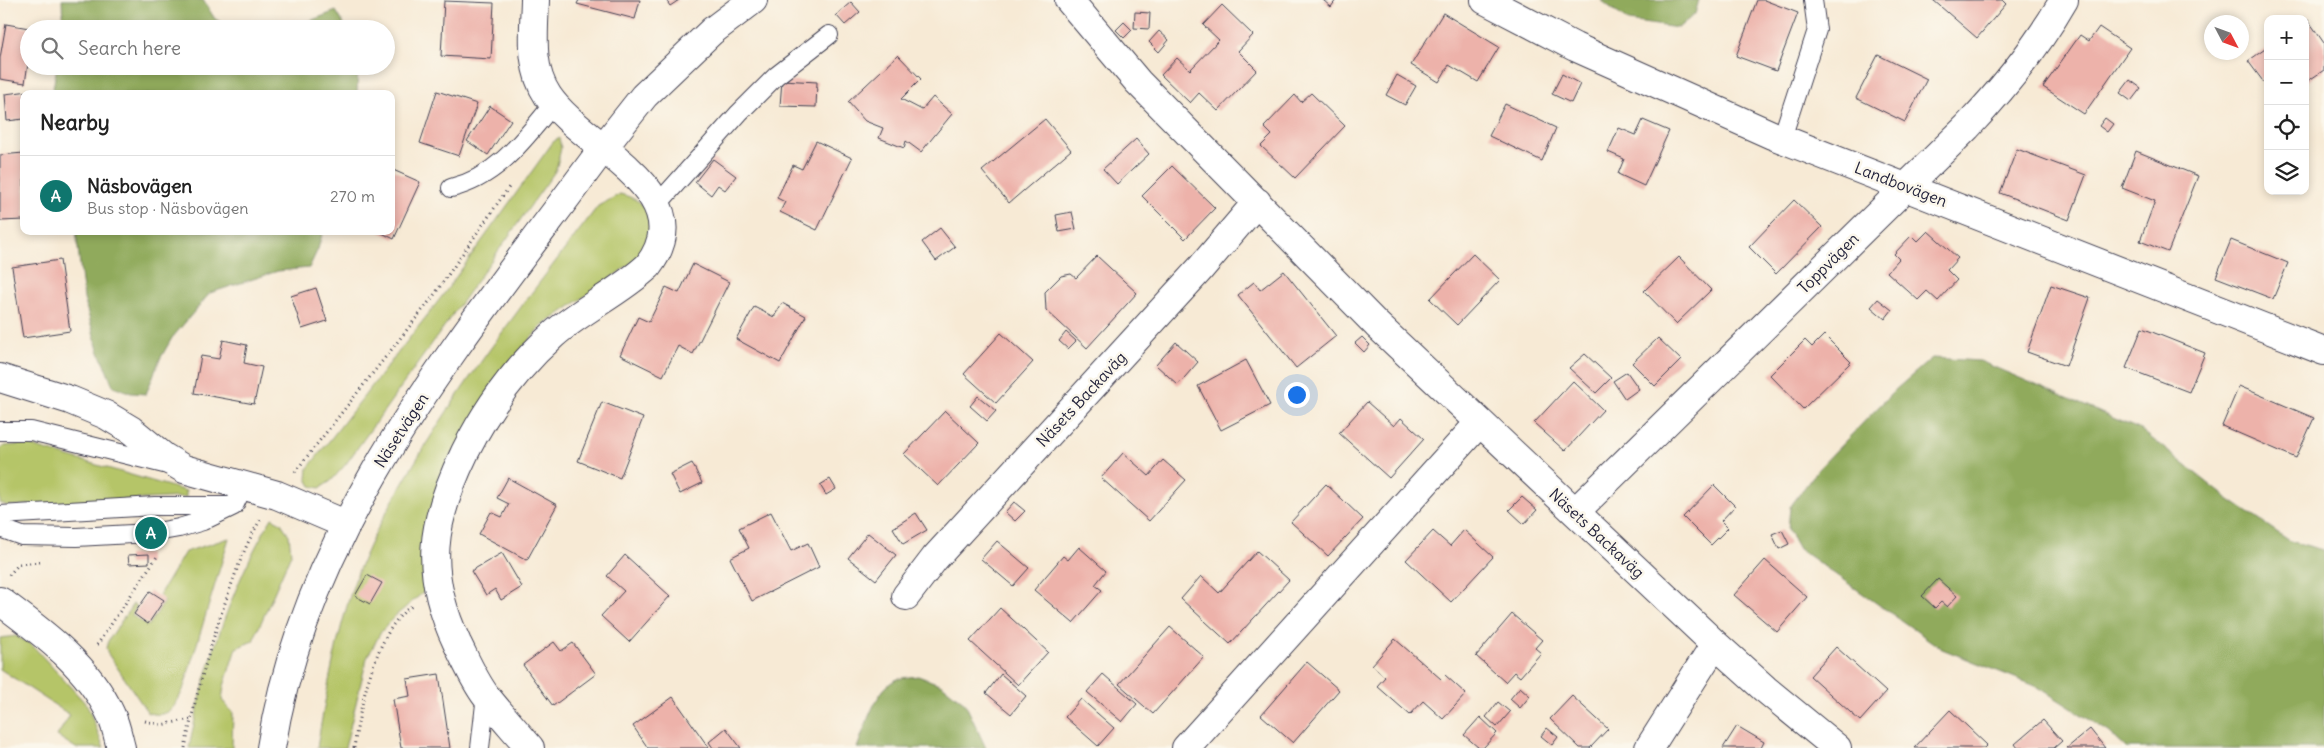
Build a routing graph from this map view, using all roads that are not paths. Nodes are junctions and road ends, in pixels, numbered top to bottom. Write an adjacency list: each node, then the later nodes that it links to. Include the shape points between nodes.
1 (535, 0): 8 (street, via 536,72)
2 (753, 0): 10 (street, Näsetvägen, via 712,31 644,96)
3 (1069, 0): 13 (street, Näsets Backaväg, via 1138,82)
4 (1485, 0): 9 (street, Landbovägen, via 1608,62)
5 (1813, 0): 9 (lane, via 1817,30)
6 (2064, 0): 11 (street, Toppvägen, via 2000,92)
7 (829, 35): 14 (lane, via 776,76 738,113)
8 (554, 103): 10 (street); 12 (lane, via 497,167 478,179)
9 (1782, 138): 11 (street, Landbovägen)
10 (603, 148): 14 (street, via 631,171); 23 (street, Näsetvägen, via 431,384)
11 (1906, 185): 15 (street, Landbovägen); 21 (street, Toppvägen)
12 (451, 188)
13 (1256, 202): 17 (street, Näsets Backaväg, via 1376,325); 26 (street, Näsets Backaväg, via 1200,269 935,558)
14 (658, 205): 28 (street, via 662,213 662,235 657,255 648,266 553,334 528,358 486,413 452,480 441,510 435,538 434,568 438,595 453,636)
15 (2324, 351)
16 (0, 378): 19 (street, via 70,400 106,416 132,430)
17 (1479, 423): 21 (street, Näsets Backaväg); 33 (street)
18 (0, 430): 19 (lane, via 31,431)
19 (184, 469): 20 (street)
20 (239, 495): 22 (lane, via 155,506); 23 (street, via 277,495); 24 (lane, via 203,521 151,533 22,536)
21 (1575, 512): 27 (street, Näsets Backaväg)
22 (0, 515)
23 (344, 524): 30 (street, Näsetvägen, via 299,634 276,713)
24 (0, 528)
25 (7, 592): 29 (street, via 97,689 112,716)
26 (906, 596)
27 (1715, 644): 34 (street); 35 (street, Näsets Backaväg)
28 (486, 695): 31 (lane); 32 (street)
29 (121, 748)
30 (271, 748)
31 (480, 748)
32 (530, 748)
33 (1186, 748)
34 (1649, 748)
35 (1836, 748)

